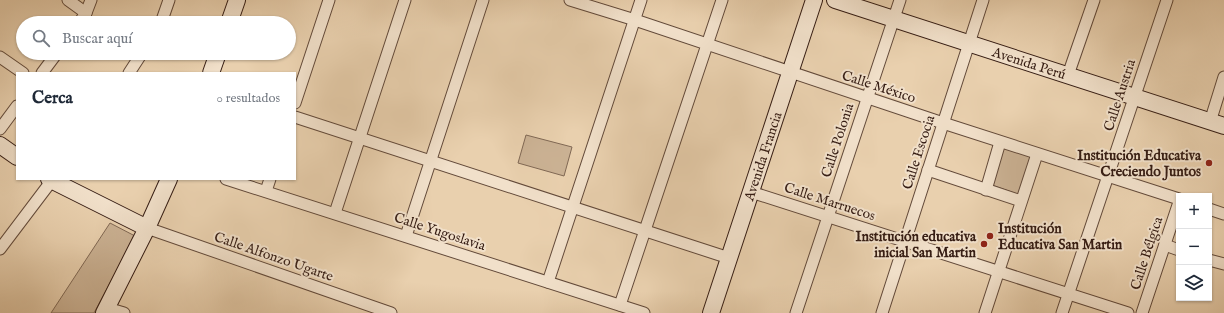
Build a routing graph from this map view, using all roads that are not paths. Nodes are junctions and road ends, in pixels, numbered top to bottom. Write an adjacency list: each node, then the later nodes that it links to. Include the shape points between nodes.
1 (68, 0): 17 (street)
2 (91, 0): 17 (street)
3 (169, 0): 19 (street)
4 (237, 0): 20 (street)
5 (329, 0): 38 (street)
6 (405, 0): 44 (street)
7 (483, 0): 49 (street)
8 (570, 0): 22 (street, Calle México)
9 (641, 0): 22 (street)
10 (722, 0): 23 (street)
11 (814, 0): 33 (street, Avenida Francia)
12 (835, 0): 21 (street, Avenida Perú)
13 (900, 0): 21 (street, Calle Polonia)
14 (983, 0): 24 (street, Calle Escocia)
15 (1094, 0): 34 (street)
16 (1167, 0): 36 (street, Calle Austria)
17 (86, 13): 18 (street)
18 (84, 16)
19 (163, 16)
20 (231, 16)
21 (893, 19): 24 (street, Avenida Perú); 37 (street, Calle Polonia)
22 (635, 20): 23 (street, Calle México); 61 (street)
23 (707, 44): 33 (street, Calle México); 68 (street)
24 (969, 44): 34 (street, Avenida Perú); 41 (street, Calle Escocia)
25 (0, 57): 29 (street)
26 (52, 60): 30 (street)
27 (137, 60): 31 (street)
28 (216, 60): 32 (street)
29 (22, 72)
30 (43, 72)
31 (130, 72)
32 (211, 72)
33 (789, 72): 37 (street, Calle México); 58 (street, Avenida Francia)
34 (1068, 75): 36 (street, Avenida Perú)
35 (1224, 77): 42 (street)
36 (1134, 97): 42 (street, Avenida Perú); 51 (street, Calle Austria)
37 (867, 98): 41 (street, Calle México); 66 (street, Calle Polonia)
38 (296, 100)
39 (16, 107): 43 (street)
40 (296, 117): 44 (street)
41 (943, 123): 45 (street, Calle México); 50 (street, Calle Escocia)
42 (1217, 124)
43 (0, 129)
44 (359, 138): 49 (street); 64 (street)
45 (1000, 142): 47 (street, Calle México); 56 (street)
46 (0, 145): 48 (street)
47 (1037, 154): 51 (street, Calle México); 60 (street)
48 (16, 155)
49 (431, 161): 61 (street); 69 (street)
50 (928, 170): 56 (street); 70 (street, Calle Escocia)
51 (1108, 176): 59 (street, Calle México); 79 (street, Calle Austria)
52 (51, 180): 67 (street); 72 (street)
53 (169, 180): 67 (street)
54 (229, 180): 57 (street, Calle Yugoslavia)
55 (270, 180): 57 (street)
56 (986, 190): 60 (street)
57 (266, 191): 64 (street, Calle Yugoslavia)
58 (751, 192): 66 (street, Calle Marruecos); 74 (street, Avenida Francia)
59 (1176, 200)
60 (1021, 201): 77 (street)
61 (573, 207): 68 (street); 78 (street)
62 (1176, 210): 71 (street, Calle Bélgica)
63 (1212, 210): 65 (street)
64 (335, 213): 69 (street, Calle Yugoslavia)
65 (1224, 214)
66 (828, 216): 70 (street, Calle Marruecos); 87 (street, Calle Polonia)
67 (147, 228): 81 (street); 82 (street, Calle Alfonzo Ugarte)
68 (645, 231): 74 (street); 80 (street)
69 (406, 236): 78 (street, Calle Yugoslavia)
70 (905, 241): 77 (street, Calle Marruecos); 83 (street, Calle Escocia)
71 (1165, 245): 73 (street); 91 (street, Calle Bélgica)
72 (0, 249)
73 (1176, 249)
74 (729, 258): 86 (street, Avenida Francia)
75 (1212, 261): 76 (street)
76 (1224, 264)
77 (999, 271): 79 (street, Calle Marruecos); 88 (street)
78 (548, 282): 80 (street, Calle Yugoslavia)
79 (1069, 294): 89 (street, Calle Austria); 90 (street, Calle Marruecos)
80 (620, 305): 85 (street, Calle Yugoslavia)
81 (106, 311): 84 (street)
82 (387, 312)
83 (885, 312)
84 (124, 313)
85 (644, 313)
86 (712, 313)
87 (796, 313)
88 (985, 313)
89 (1062, 313)
90 (1128, 313)
91 (1142, 313)

